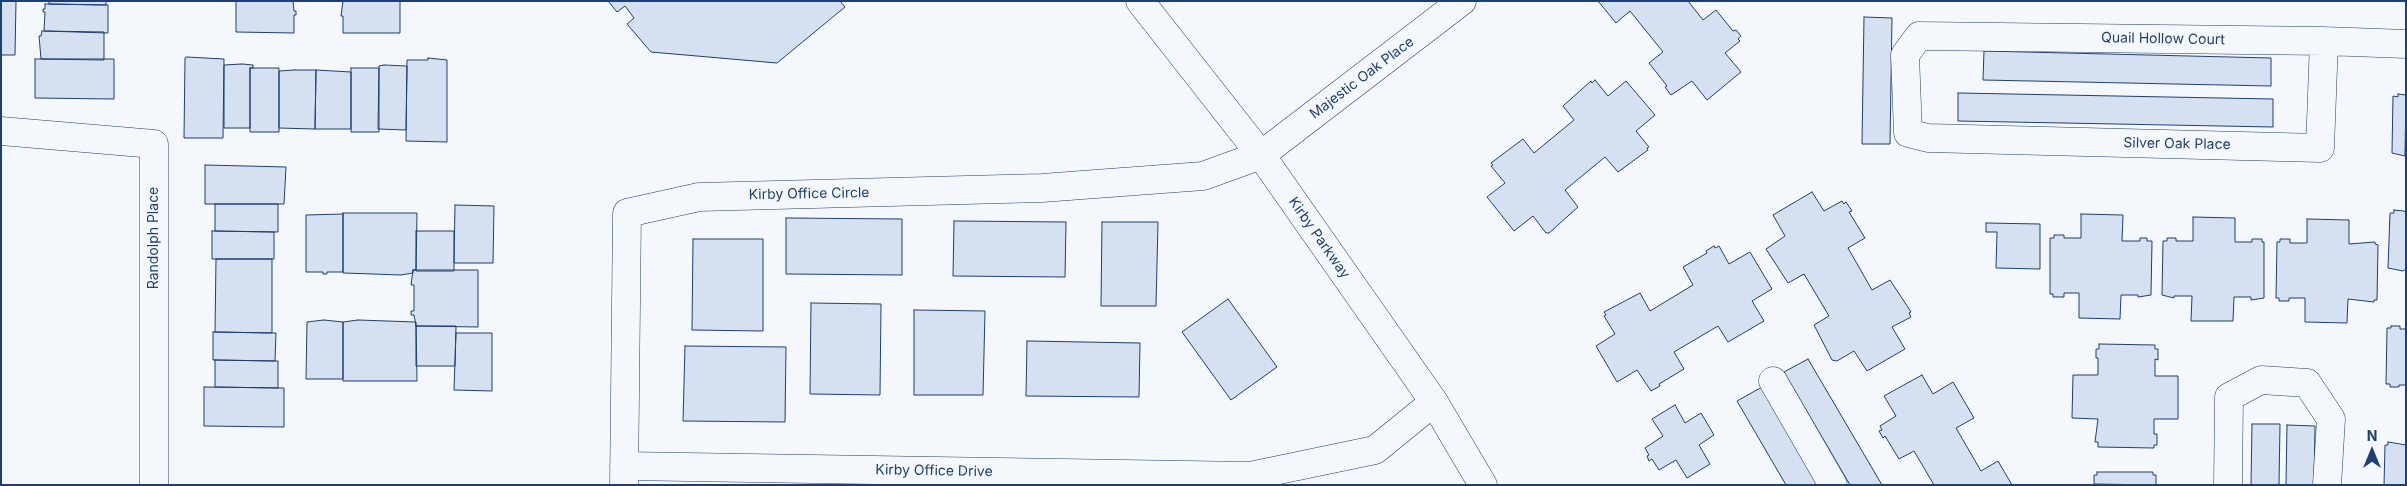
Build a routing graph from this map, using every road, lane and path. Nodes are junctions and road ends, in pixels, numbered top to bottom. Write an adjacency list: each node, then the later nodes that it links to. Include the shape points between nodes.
1 (1140, 1): 7 (street, Kirby Parkway)
2 (1462, 1): 7 (street, Majestic Oak Place)
3 (2324, 41): 4 (street, Quail Hollow Court); 6 (street, Silver Oak Place, via 2320,148); 6 (street, Quail Hollow Court, via 1919,36 1905,55 1908,133)
4 (2406, 44)
5 (1, 131): 11 (street, Randolph Place, via 154,144)
6 (1928, 138)
7 (1261, 155): 9 (street, Kirby Parkway); 10 (street, Kirby Office Circle, via 1203,176 1042,188 699,197 627,213)
8 (1774, 381): 13 (street)
9 (1434, 402): 10 (street, Kirby Office Drive, via 1375,450 1250,476); 12 (street, Kirby Parkway)
10 (624, 475)
11 (154, 485)
12 (1483, 485)
13 (1833, 485)
14 (2228, 485): 15 (street, via 2229,398 2261,380 2307,383 2331,419)
15 (2327, 485)

